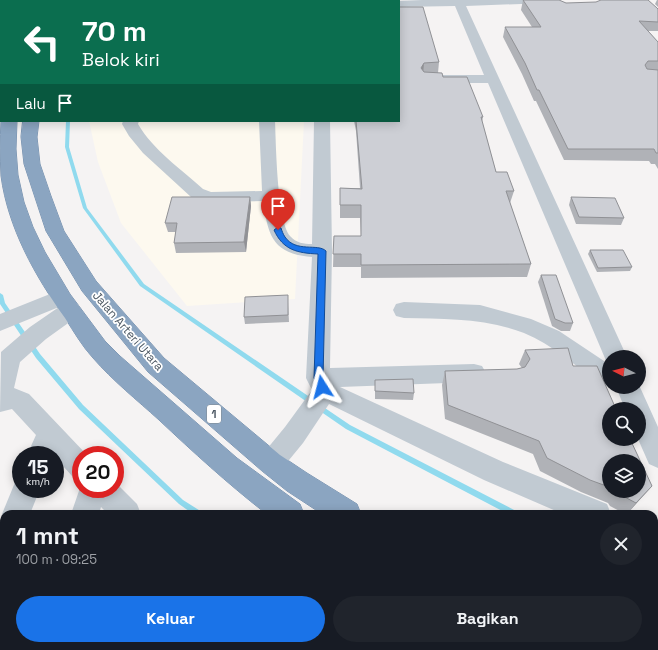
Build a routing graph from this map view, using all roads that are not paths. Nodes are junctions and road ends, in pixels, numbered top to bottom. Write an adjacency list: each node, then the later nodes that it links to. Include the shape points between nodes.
1 (546, 0): 2 (street)
2 (459, 2): 3 (street); 5 (street)
3 (400, 4)
4 (428, 79): 5 (street)
5 (494, 79): 16 (street)
6 (9, 122): 13 (highway, via 6,140 8,169 15,205 28,240)
7 (31, 122): 26 (highway, Jalan Arteri Utara / 1, via 29,137 32,164 42,196 55,231 88,286 156,365)
8 (131, 122): 11 (street, via 135,133 149,150 196,193 210,197)
9 (267, 122): 11 (street)
10 (322, 122): 12 (street)
11 (271, 196): 12 (street, via 282,239 292,247)
12 (322, 251): 19 (street)
13 (65, 304): 15 (street, via 36,307); 21 (street, via 38,333 9,358); 33 (highway, via 103,354 206,448)
14 (404, 310): 18 (street, via 480,313 531,327 551,337)
15 (1, 323)
16 (612, 350)
17 (495, 372): 19 (street)
18 (602, 373)
19 (320, 390): 26 (street, via 294,435); 35 (street)
20 (631, 398): 24 (street)
21 (0, 399)
22 (0, 402): 23 (street, via 15,398 20,401)
23 (44, 444): 25 (street)
24 (658, 456)
25 (72, 461)
26 (271, 462): 34 (highway, Jalan Arteri Utara / 1)
27 (22, 498): 30 (street)
28 (89, 498): 31 (street)
29 (112, 498): 32 (street)
30 (18, 510)
31 (86, 510)
32 (123, 510)
33 (284, 510)
34 (341, 510)
35 (586, 510)

